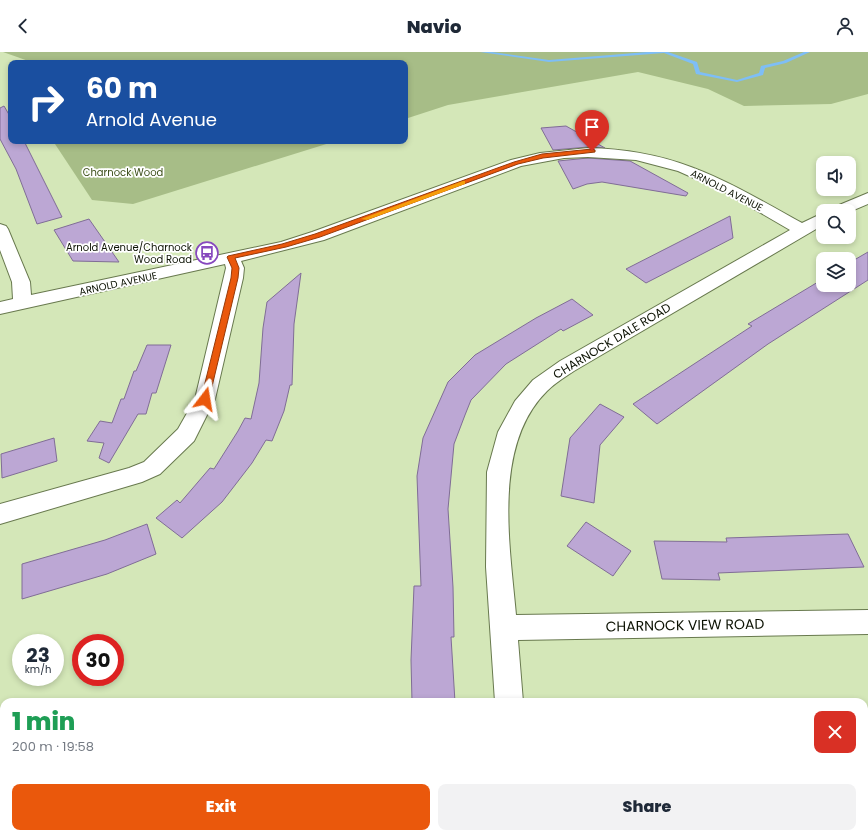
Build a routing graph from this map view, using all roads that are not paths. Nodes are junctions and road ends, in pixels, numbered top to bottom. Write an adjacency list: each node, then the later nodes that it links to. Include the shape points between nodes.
1 (868, 198): 2 (street)
2 (854, 204)
3 (816, 222): 5 (street, CHARNOCK DALE ROAD)
4 (0, 229): 7 (street, via 21,282)
5 (802, 230): 6 (street, ARNOLD AVENUE, via 706,177 680,166 620,154 577,152 542,156 516,163 318,236); 11 (street, CHARNOCK DALE ROAD, via 567,366 540,385 522,407 509,432 498,472 496,507)
6 (231, 257): 7 (street, ARNOLD AVENUE); 9 (street, via 235,268 226,317 205,399 186,435 152,468 134,476)
7 (23, 304): 8 (street, ARNOLD AVENUE)
8 (0, 308)
9 (0, 514)
10 (867, 625): 11 (street, CHARNOCK VIEW ROAD)
11 (503, 628): 12 (street, CHARNOCK DALE ROAD)
12 (509, 698)

